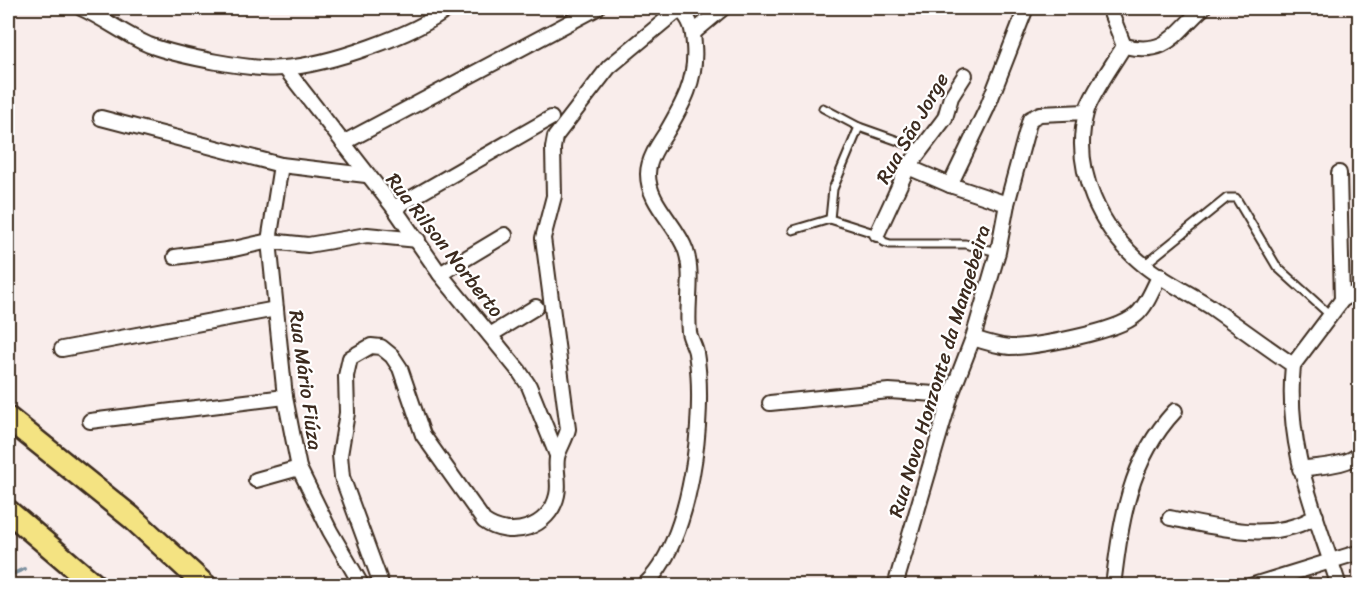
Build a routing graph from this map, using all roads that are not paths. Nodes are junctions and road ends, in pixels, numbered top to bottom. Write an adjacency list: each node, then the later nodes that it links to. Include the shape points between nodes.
1 (81, 8): 11 (street, via 146,44 172,53)
2 (449, 8): 11 (street, via 419,26 341,56)
3 (597, 8): 18 (street)
4 (679, 8): 9 (street, via 691,22); 53 (street, via 609,67 555,137 554,196 543,238 568,429 565,444)
5 (723, 8): 9 (street)
6 (1026, 8): 24 (street, via 987,108)
7 (1109, 8): 10 (street)
8 (1203, 8): 10 (street, via 1165,45 1141,50)
9 (693, 33): 67 (street, via 692,83 658,146 648,174 654,198 673,224 686,252 689,333 696,352 698,381 697,451 682,515 656,572)
10 (1124, 46): 14 (street)
11 (285, 68): 18 (street, Rua Rilson Norberto)
12 (965, 75): 19 (street, Rua São Jorge, via 951,97 945,118)
13 (823, 108): 17 (lane)
14 (1086, 112): 25 (street, Rua Novo Honzonte da Mangebeira, via 1040,114 1030,119); 35 (street, via 1084,171 1091,193 1120,242)
15 (101, 118): 20 (street)
16 (551, 118): 26 (street)
17 (859, 127): 19 (lane); 27 (lane, via 833,189)
18 (343, 143): 23 (street, Rua Rilson Norberto)
19 (921, 149): 21 (street, Rua São Jorge)
20 (281, 165): 23 (street); 32 (street, Rua Mário Fiúza)
21 (908, 166): 24 (street); 29 (street, Rua São Jorge)
22 (1339, 173): 39 (street)
23 (366, 175): 26 (street, Rua Rilson Norberto)
24 (950, 185): 25 (street)
25 (1007, 204): 33 (street, Rua Novo Honzonte da Mangebeira)
26 (394, 208): 31 (street, Rua Rilson Norberto)
27 (830, 219): 28 (lane); 29 (lane)
28 (793, 230)
29 (878, 234): 33 (lane, via 890,244 965,244)
30 (505, 235): 36 (street)
31 (418, 240): 32 (street, via 367,236 308,245); 36 (street, Rua Rilson Norberto)
32 (269, 241): 34 (street); 41 (street, Rua Mário Fiúza)
33 (998, 252): 44 (street, Rua Novo Honzonte da Mangebeira)
34 (175, 256)
35 (1144, 265): 37 (street); 42 (lane, via 1227,198 1236,198 1277,267)
36 (440, 274): 43 (street, Rua Rilson Norberto)
37 (1160, 275): 44 (street, via 1138,314 1119,324 1026,346 1007,347); 46 (street)
38 (1359, 290): 39 (street)
39 (1342, 300): 42 (street)
40 (536, 307): 43 (street)
41 (276, 309): 45 (street); 48 (street, Rua Mário Fiúza)
42 (1330, 315): 46 (street)
43 (490, 335): 53 (street, Rua Rilson Norberto, via 529,386)
44 (973, 338): 47 (street, Rua Novo Honzonte da Mangebeira)
45 (62, 349)
46 (1293, 365): 56 (street, via 1292,427)
47 (951, 395): 49 (street, via 889,391); 68 (street, Rua Novo Honzonte da Mangebeira)
48 (285, 397): 52 (street); 55 (street, Rua Mário Fiúza)
49 (770, 403)
50 (1175, 411): 69 (street, via 1152,439 1123,510)
51 (8, 418): 64 (main road, via 131,517)
52 (90, 421)
53 (557, 455): 66 (street, via 558,493 553,509 531,526 496,530 484,521 423,435 400,368 392,356 381,347 358,351 350,358 346,375 342,477)
54 (1358, 458): 56 (street)
55 (299, 468): 57 (street); 65 (street, Rua Mário Fiúza)
56 (1300, 469): 59 (street)
57 (256, 480)
58 (8, 511): 63 (main road)
59 (1316, 516): 60 (street, via 1296,526 1269,531 1222,528); 62 (street)
60 (1170, 518)
61 (1359, 552): 62 (street)
62 (1330, 559): 70 (street); 71 (street)
63 (96, 585)
64 (206, 585)
65 (362, 585)
66 (382, 585)
67 (643, 585)
68 (895, 585)
69 (1113, 585)
70 (1250, 585)
71 (1339, 585)

